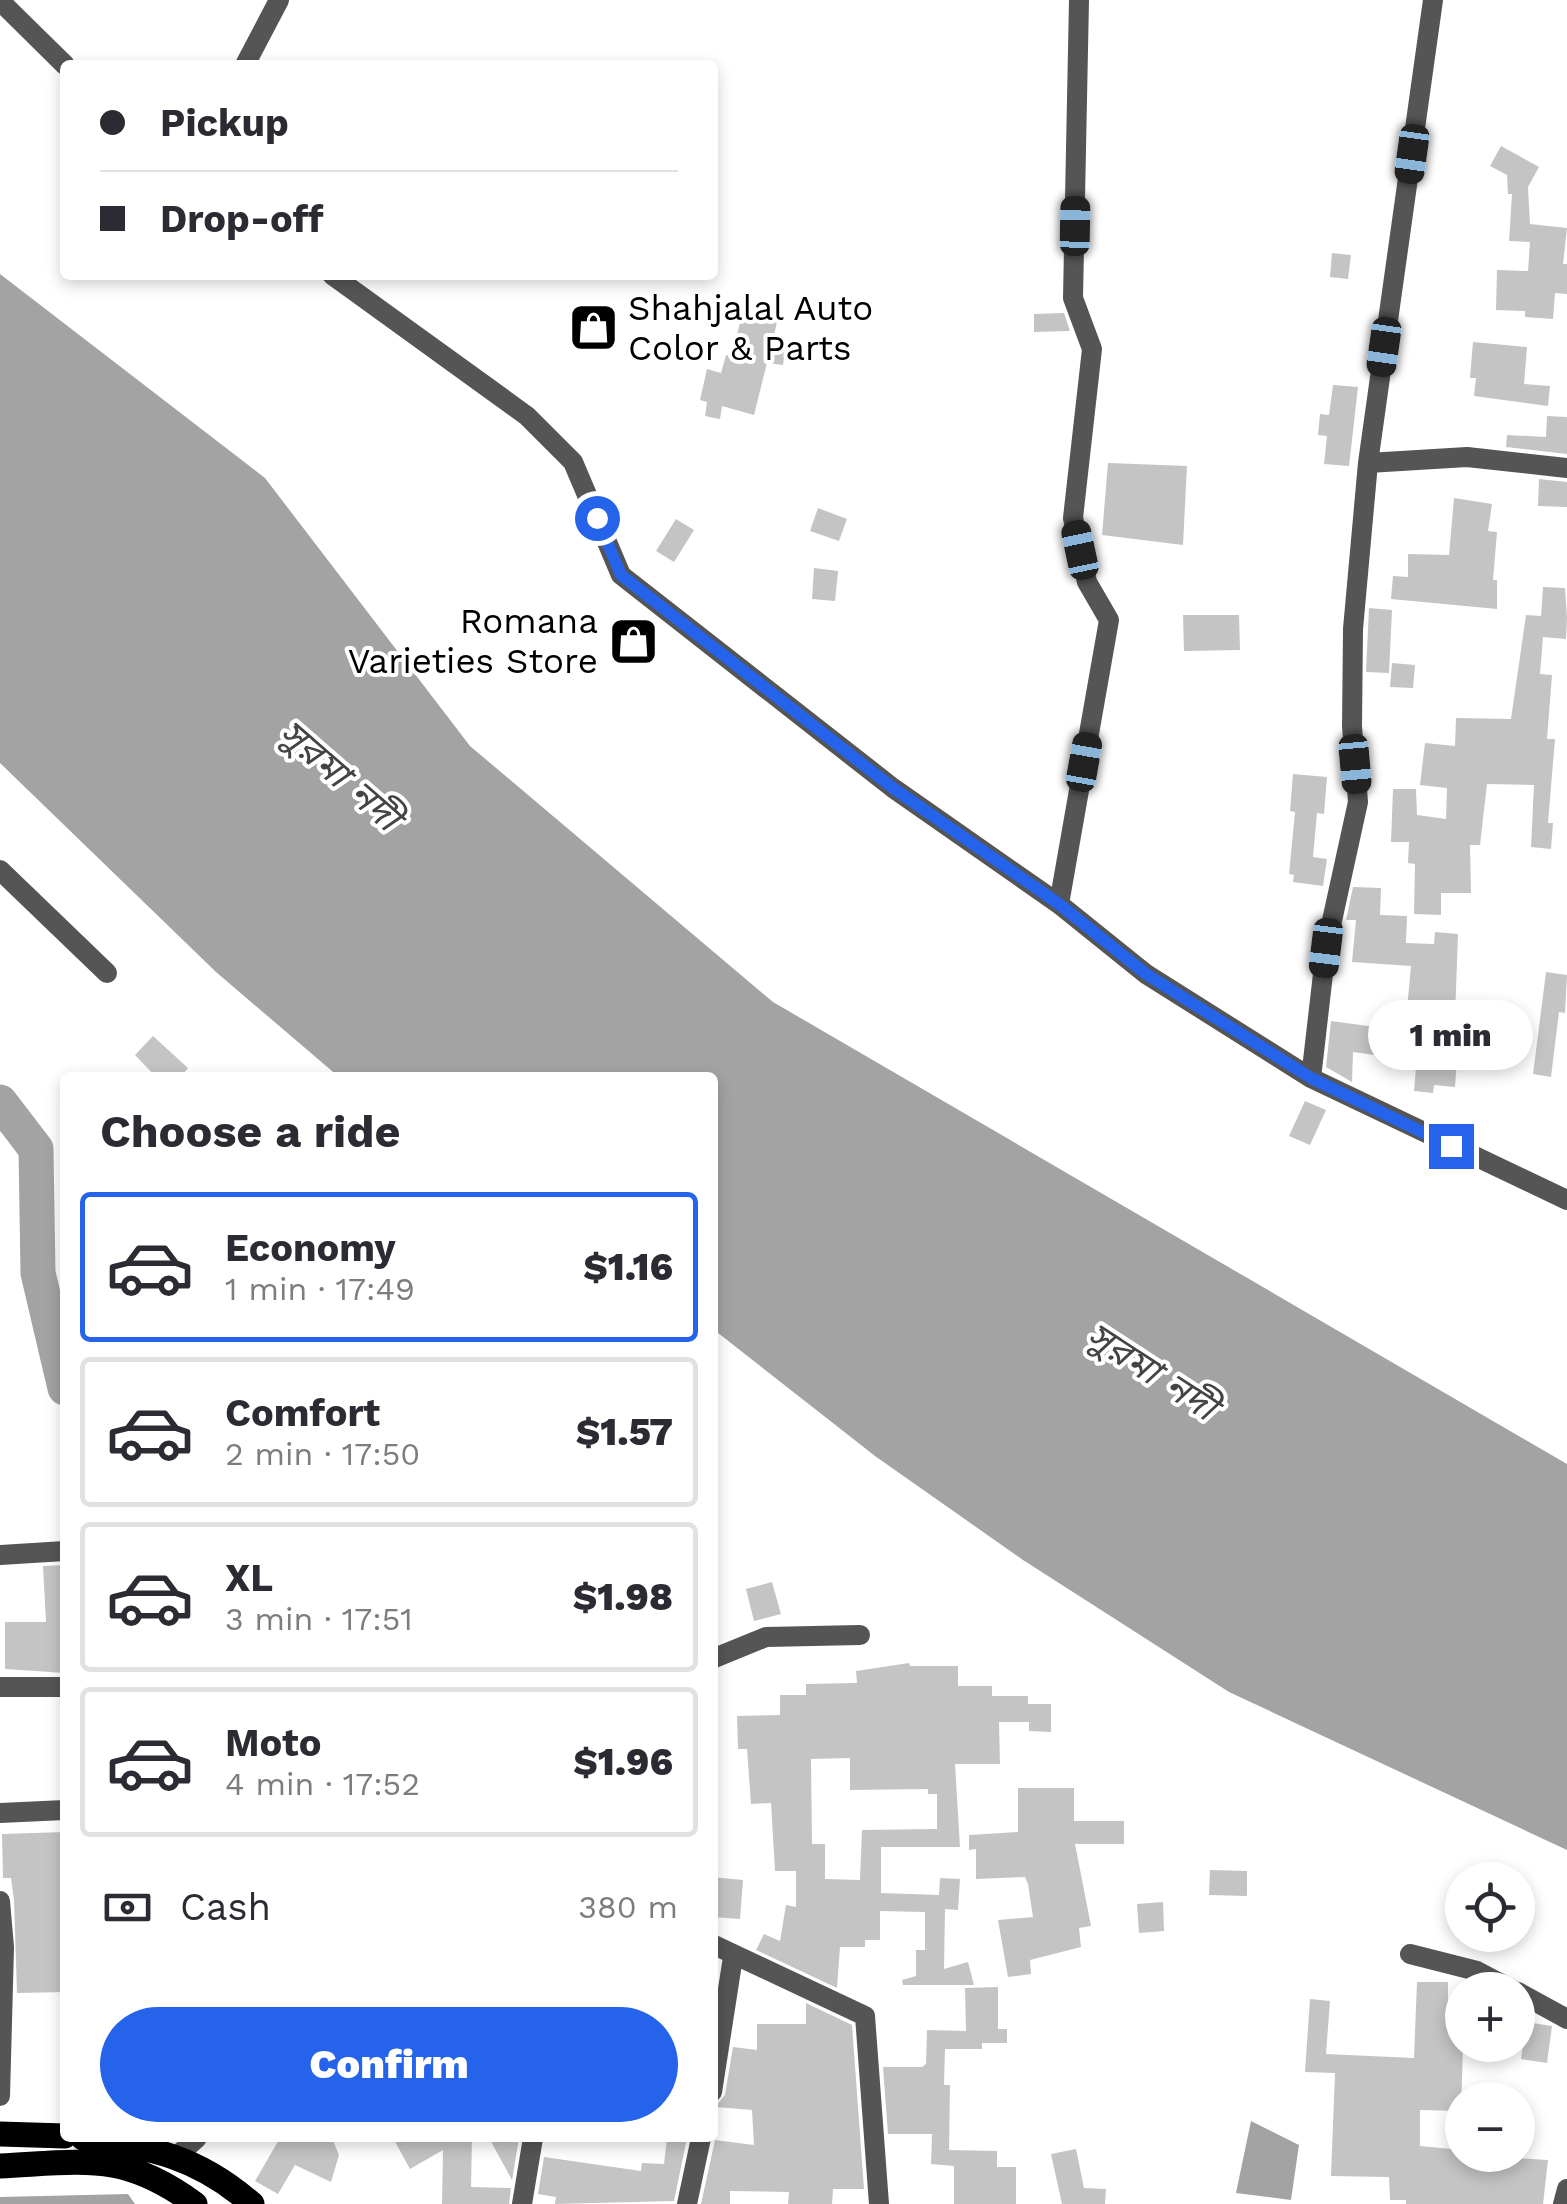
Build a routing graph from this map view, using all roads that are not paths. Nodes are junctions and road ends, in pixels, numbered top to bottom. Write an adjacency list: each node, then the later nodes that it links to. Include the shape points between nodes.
1 (279, 0): 6 (street)
2 (1079, 0): 11 (street, via 1073,298 1092,349 1073,518 1087,582 1109,620)
3 (1433, 0): 8 (street)
4 (0, 2): 5 (street)
5 (61, 60)
6 (248, 60)
7 (339, 280): 11 (street, via 527,416 573,462 621,575 893,788)
8 (1368, 463): 9 (street, via 1467,457); 13 (street, via 1354,628 1358,802 1326,948)
9 (1567, 468)
10 (0, 870): 12 (street)
11 (1059, 904): 13 (street, via 1146,974)
12 (107, 974)
13 (1311, 1078): 14 (street)
14 (1567, 1200)
15 (60, 1551): 16 (street)
16 (0, 1555)
17 (860, 1635): 18 (street, via 766,1638)
18 (718, 1657)
19 (0, 1687): 20 (street)
20 (60, 1687)
21 (60, 1810): 22 (street)
22 (0, 1813)
23 (0, 1901): 31 (street)
24 (718, 1948): 26 (street)
25 (1410, 1954): 27 (street)
26 (732, 1958): 30 (street); 44 (street, via 865,2016)
27 (1480, 1972)
28 (1535, 2001): 29 (street)
29 (1567, 2019)
30 (718, 2052)
31 (0, 2096)
32 (0, 2134): 33 (main road)
33 (60, 2136)
34 (136, 2142): 37 (main road)
35 (532, 2142): 42 (street)
36 (700, 2142): 43 (street)
37 (188, 2146): 41 (main road)
38 (0, 2166): 40 (main road, via 130,2166)
39 (1567, 2189): 45 (street)
40 (195, 2204)
41 (252, 2204)
42 (522, 2204)
43 (687, 2204)
44 (879, 2204)
45 (1563, 2204)

